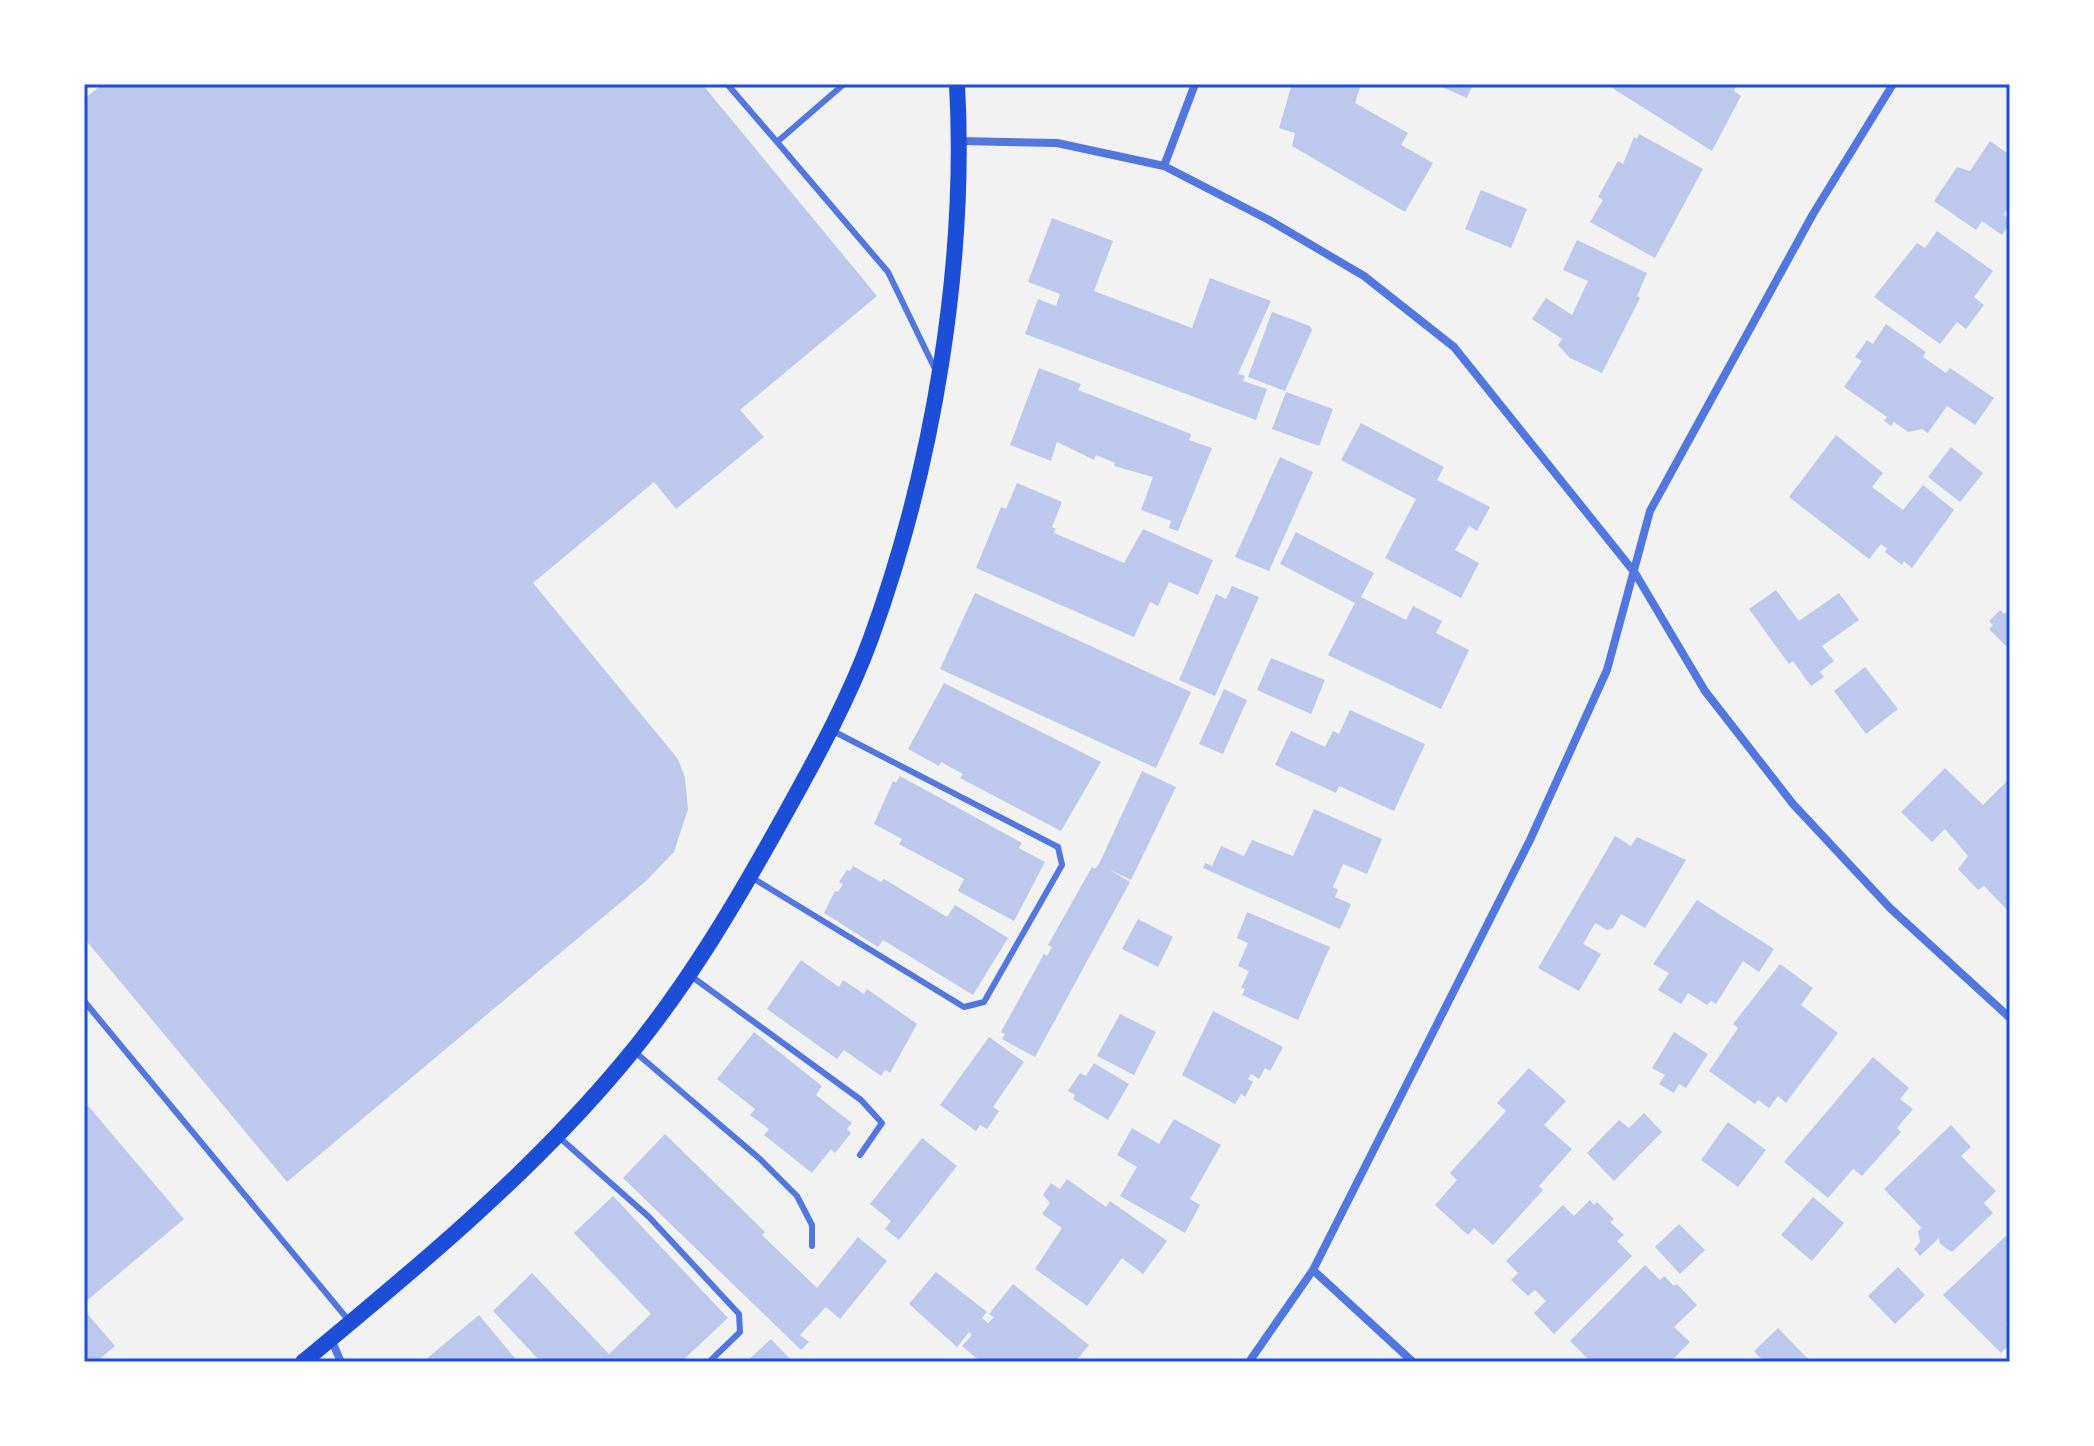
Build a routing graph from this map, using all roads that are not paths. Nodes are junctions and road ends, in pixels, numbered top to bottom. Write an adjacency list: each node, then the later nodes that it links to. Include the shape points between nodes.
1 (727, 84): 7 (lane)
2 (844, 84): 7 (lane)
3 (957, 84): 6 (main road)
4 (1195, 84): 8 (street)
5 (1893, 84): 10 (street, via 1813,214 1650,511)
6 (960, 141): 8 (street, via 1057,143); 9 (main road)
7 (777, 142): 9 (lane, via 888,272)
8 (1164, 166): 10 (street, via 1364,276 1454,347)
9 (938, 375): 11 (main road, via 908,518 876,625)
10 (1635, 573): 15 (street, via 1705,691 1793,804 1890,908); 20 (street, via 1607,670 1530,840)
11 (830, 730): 12 (main road); 12 (lane, via 1058,847 1062,865 984,1002 964,1007)
12 (751, 877): 13 (main road)
13 (688, 974): 16 (main road); 18 (lane, via 861,1100 882,1123)
14 (84, 1001): 21 (lane)
15 (2010, 1018)
16 (632, 1050): 17 (main road); 19 (lane, via 797,1196 812,1225)
17 (557, 1135): 21 (main road); 25 (lane, via 649,1217 739,1314 740,1332)
18 (860, 1155)
19 (812, 1246)
20 (1313, 1270): 26 (street); 27 (street)
21 (350, 1322): 22 (main road)
22 (331, 1339): 23 (main road); 24 (street)
23 (303, 1362)
24 (341, 1362)
25 (709, 1362)
26 (1249, 1362)
27 (1413, 1362)

